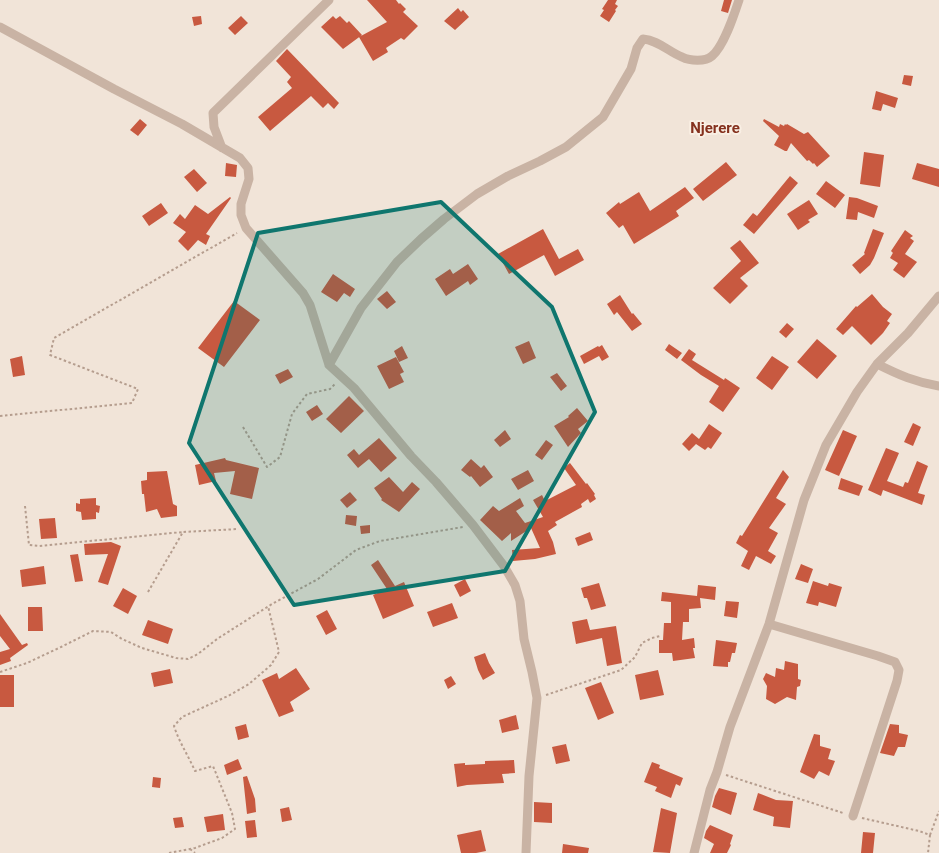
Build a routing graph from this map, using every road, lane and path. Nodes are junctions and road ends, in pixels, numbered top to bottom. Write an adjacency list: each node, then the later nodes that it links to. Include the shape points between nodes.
1 (329, 0): 4 (street, via 213,114)
2 (739, 0): 8 (street, via 722,42 707,60 683,58 653,41 643,40 637,48 632,69 603,117 566,147 477,194 421,239 397,262 361,308)
3 (0, 27): 4 (street)
4 (222, 148): 5 (street, via 240,158 248,168 249,179 241,204)
5 (246, 228): 8 (street, via 303,293 310,305); 11 (path, via 54,338 50,354 138,389 132,403)
6 (939, 296): 7 (street)
7 (877, 364): 10 (street, via 900,376); 19 (street, via 826,445 804,500)
8 (329, 365): 9 (street)
9 (342, 377): 12 (path, via 330,389 307,394 292,414 280,457 267,467); 14 (street)
10 (939, 386)
11 (0, 416)
12 (243, 427)
13 (25, 506): 16 (path, via 29,544 39,546)
14 (473, 525): 18 (path, via 380,541 356,550 318,579); 22 (street, via 515,585)
15 (238, 529): 16 (path)
16 (183, 532): 17 (path)
17 (148, 592)
18 (268, 606): 21 (path, via 188,659 142,648 111,632 93,631 61,648); 27 (path, via 279,652 272,665 248,684 182,717 174,726 195,771 213,766 235,829 222,838)
19 (769, 624): 23 (street, via 730,727); 25 (street, via 895,662 899,670 898,682)
20 (660, 636): 22 (path, via 642,643 635,657 621,670)
21 (0, 672)
22 (537, 698): 30 (street)
23 (717, 772): 25 (path); 31 (street)
24 (939, 812): 26 (path)
25 (853, 816): 26 (path)
26 (930, 835): 32 (path)
27 (190, 849): 28 (path); 29 (path)
28 (169, 853)
29 (194, 853)
30 (526, 853)
31 (694, 853)
32 (928, 853)

